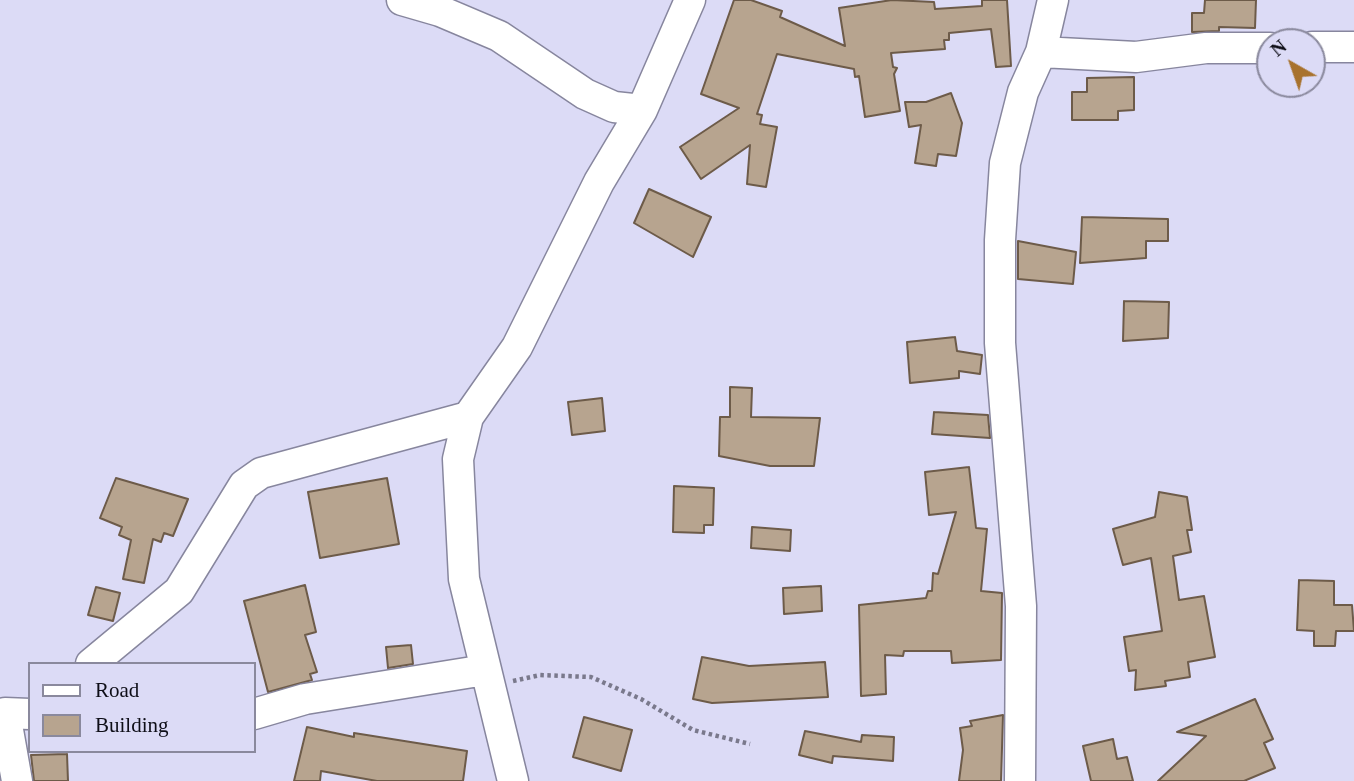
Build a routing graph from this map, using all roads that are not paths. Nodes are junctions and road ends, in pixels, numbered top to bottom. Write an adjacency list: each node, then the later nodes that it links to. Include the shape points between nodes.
1 (402, 0): 8 (street, via 499,36 585,94 614,107)
2 (690, 0): 8 (street)
3 (1053, 0): 7 (street)
4 (1326, 47): 5 (street)
5 (1354, 47)
6 (1256, 48): 7 (street, via 1206,48 1136,57)
7 (1041, 52): 16 (street, via 1023,92 1005,163 1000,240 1000,343 1021,606)
8 (642, 110): 9 (street, via 599,182 517,347)
9 (468, 417): 10 (street, via 261,474 244,485 179,591); 11 (street, via 458,460 464,579)
10 (93, 662)
11 (487, 678): 13 (street, via 305,699); 15 (street)
12 (16, 711): 14 (street)
13 (256, 713)
14 (17, 781)
15 (513, 781)
16 (1020, 781)

